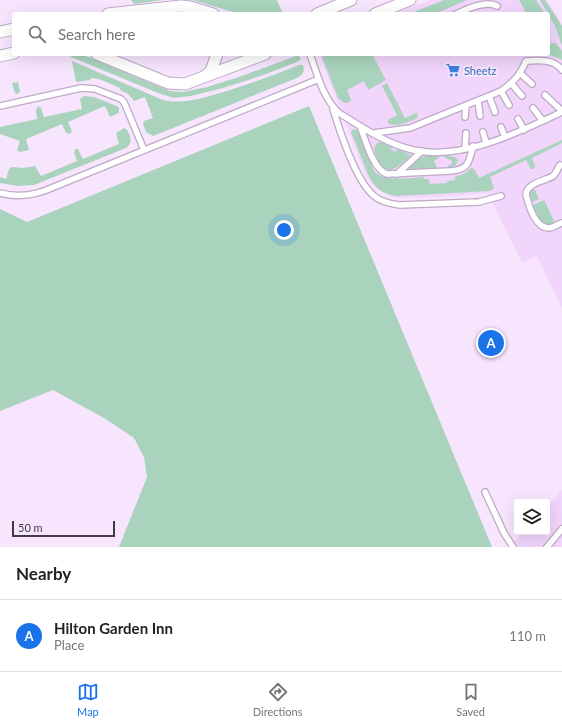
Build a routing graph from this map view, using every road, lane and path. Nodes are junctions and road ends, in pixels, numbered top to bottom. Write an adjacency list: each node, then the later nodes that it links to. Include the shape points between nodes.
1 (351, 0): 6 (street)
2 (410, 0): 7 (street)
3 (497, 6): 8 (lane, via 492,2 484,2)
4 (200, 11): 5 (street, via 177,6)
5 (125, 12)
6 (322, 12)
7 (380, 12)
8 (461, 12)
9 (12, 29): 10 (street)
10 (0, 32)
11 (12, 53): 12 (street)
12 (0, 56)
13 (102, 56): 19 (street, via 168,83 186,84)
14 (216, 56): 19 (street, via 211,70)
15 (260, 56): 19 (street)
16 (311, 56): 20 (lane)
17 (562, 70): 18 (lane, via 553,63 537,60 526,61)
18 (520, 73): 21 (lane); 22 (lane)
19 (201, 79)
20 (319, 79): 31 (lane); 49 (lane)
21 (511, 83): 23 (lane); 26 (lane)
22 (532, 84)
23 (501, 91): 25 (lane); 29 (lane)
24 (545, 95): 34 (lane)
25 (490, 96): 27 (lane); 33 (lane)
26 (522, 96)
27 (478, 101): 28 (lane); 35 (lane)
28 (466, 105): 36 (lane); 43 (lane, via 410,128)
29 (509, 105)
30 (0, 106): 49 (lane, via 81,88 95,89 122,99)
31 (332, 107): 39 (lane); 54 (lane, via 360,176 370,192 379,200 400,205 479,202)
32 (533, 108): 38 (lane)
33 (496, 112)
34 (562, 112): 38 (lane)
35 (480, 116)
36 (465, 117)
37 (518, 119): 41 (lane)
38 (543, 121): 41 (lane)
39 (360, 126): 43 (lane); 52 (lane, via 377,167 383,173)
40 (501, 127): 45 (lane)
41 (524, 130): 45 (lane)
42 (483, 132): 46 (lane)
43 (373, 133): 50 (lane, via 399,146)
44 (466, 133): 48 (lane)
45 (505, 137): 46 (lane)
46 (486, 143): 47 (lane)
47 (473, 146): 48 (lane); 52 (lane, via 469,162 461,170)
48 (465, 149): 50 (lane)
49 (144, 150): 53 (lane, via 36,194 21,196)
50 (422, 151): 52 (lane)
51 (560, 165): 55 (lane, via 555,175 529,187 526,195 541,226 552,228)
52 (397, 174)
53 (0, 193)
54 (501, 196)
55 (562, 223)
56 (485, 492): 58 (lane)
57 (562, 529): 59 (lane)
58 (513, 547)
59 (547, 547)

